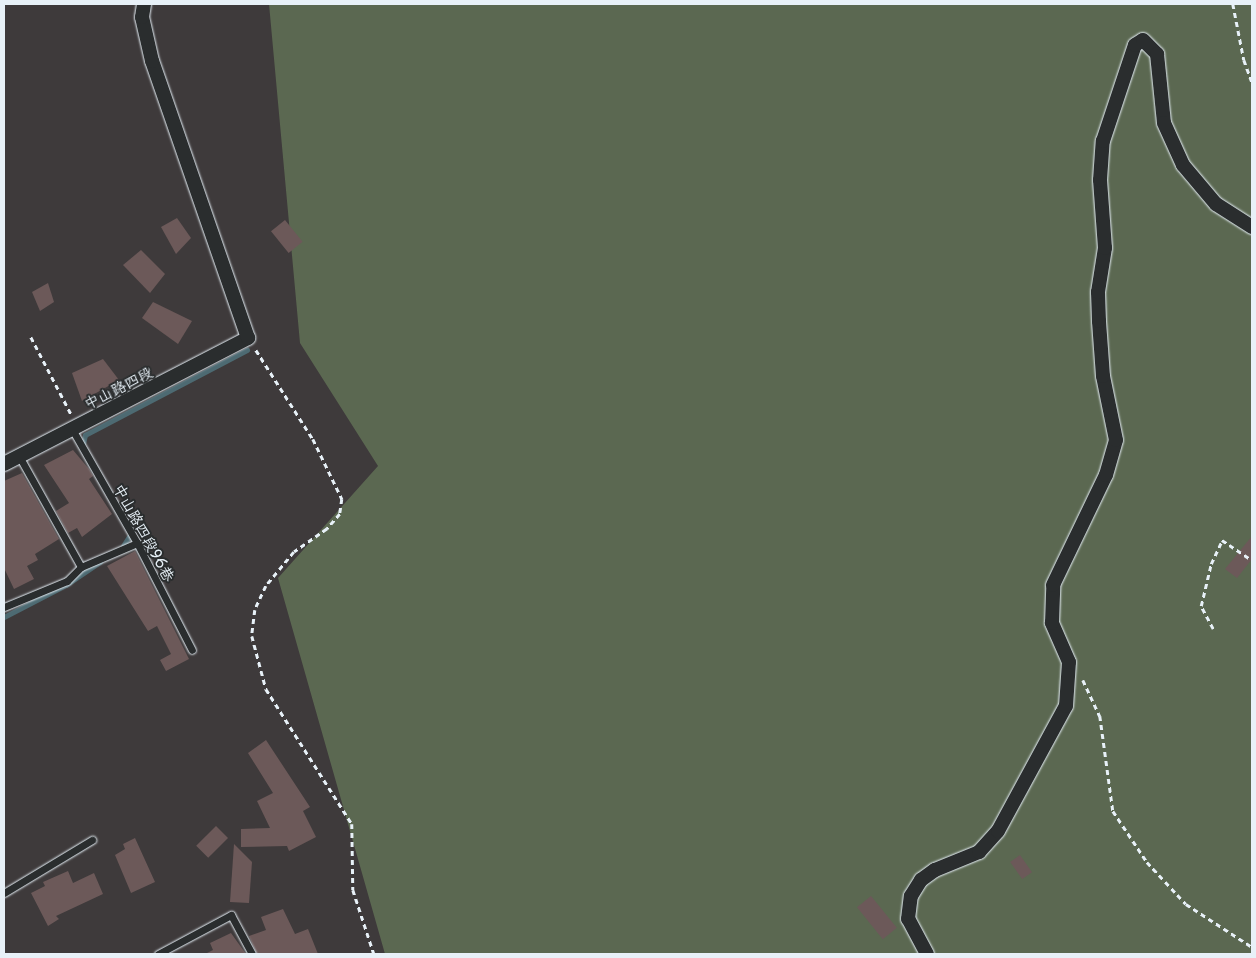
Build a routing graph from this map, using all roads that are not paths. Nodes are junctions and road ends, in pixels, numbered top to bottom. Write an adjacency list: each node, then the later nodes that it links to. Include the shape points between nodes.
1 (144, 4): 3 (street, 中山路四段, via 142,17 152,61 248,338)
2 (1252, 227): 14 (street, via 1216,204 1183,164 1164,123 1157,54 1143,40 1136,45 1103,141 1100,180 1105,248 1098,292 1099,322 1103,376 1116,440 1106,475 1053,585 1052,623 1069,662 1066,706 998,832 979,852 935,870 910,896 908,919)
3 (75, 428): 4 (street, 中山路四段); 6 (lane, 中山路四段96巷)
4 (19, 456): 5 (street, 中山路四段); 7 (lane)
5 (4, 464)
6 (137, 543): 7 (lane); 9 (lane, 中山路四段96巷)
7 (81, 568): 8 (lane, via 66,581)
8 (4, 608)
9 (192, 650)
10 (92, 840): 11 (lane)
11 (4, 892)
12 (158, 954): 13 (lane, via 231,915)
13 (252, 954)
14 (927, 954)

